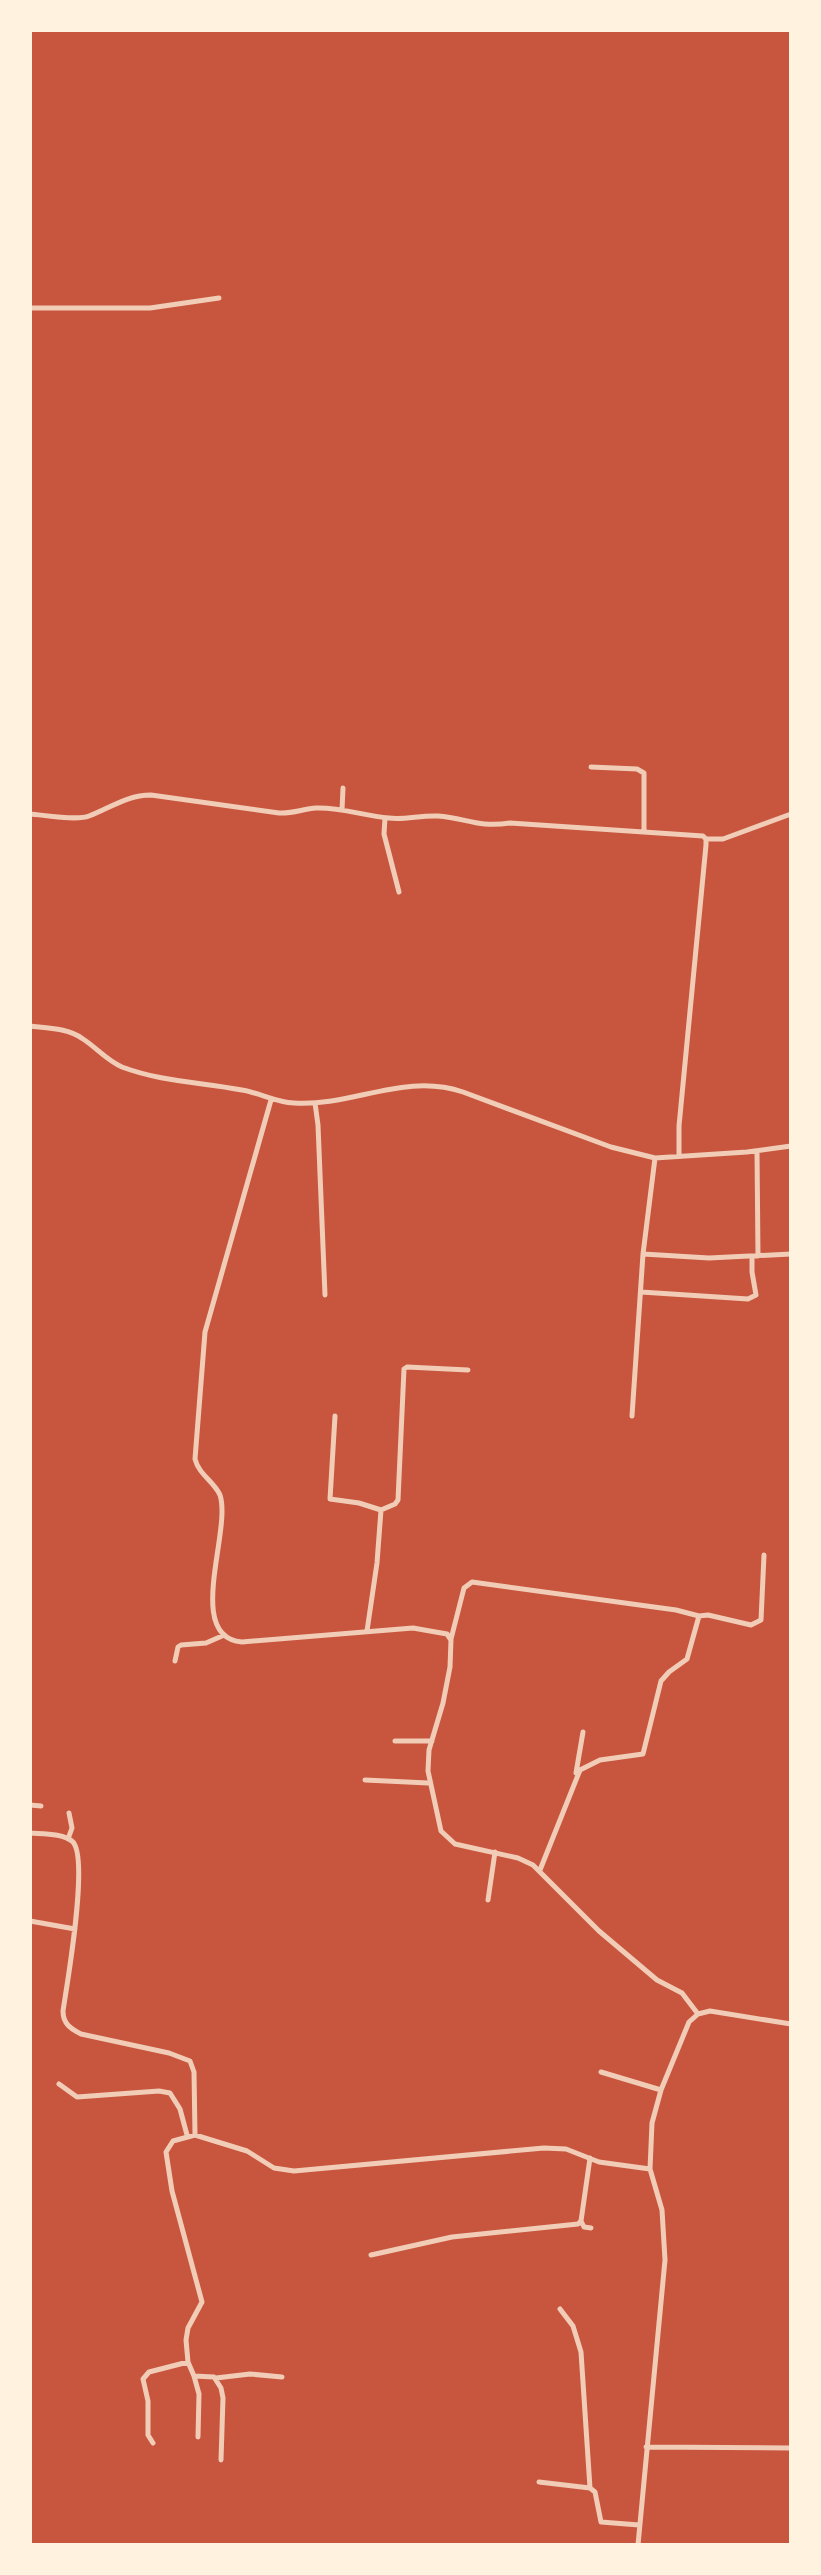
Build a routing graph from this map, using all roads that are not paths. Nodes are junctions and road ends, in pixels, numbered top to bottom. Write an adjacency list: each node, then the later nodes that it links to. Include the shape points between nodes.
1 (219, 298): 2 (street, via 150,308)
2 (30, 308)
3 (591, 767): 9 (street, via 644,773)
4 (343, 788): 5 (street)
5 (342, 810): 6 (street, via 315,808 289,814 139,795 84,817); 8 (street)
6 (30, 814)
7 (791, 814): 10 (street, via 723,839)
8 (385, 818): 9 (street, via 440,816 471,824); 11 (street)
9 (644, 831): 10 (street)
10 (706, 839): 17 (street)
11 (399, 892)
12 (30, 1026): 13 (street, via 76,1035 106,1058 146,1075 243,1090)
13 (271, 1100): 14 (street); 31 (street, via 215,1288 201,1359 195,1459 220,1495 213,1610)
14 (315, 1103): 18 (street, via 392,1088 449,1088); 23 (street)
15 (791, 1146): 16 (street)
16 (757, 1151): 17 (street); 21 (street)
17 (679, 1156): 18 (street)
18 (655, 1158): 19 (street)
19 (643, 1254): 21 (street); 22 (street)
20 (791, 1254): 21 (street)
21 (755, 1256): 22 (street, via 756,1295 748,1299)
22 (641, 1292): 26 (street)
23 (325, 1295)
24 (468, 1370): 27 (street, via 404,1369 398,1500)
25 (335, 1416): 27 (street, via 330,1499)
26 (632, 1416)
27 (381, 1510): 30 (street)
28 (764, 1555): 29 (street, via 761,1620 751,1625)
29 (699, 1616): 32 (street, via 472,1582 464,1588); 37 (street, via 687,1659 661,1681 643,1754 588,1764)
30 (367, 1631): 31 (street, via 242,1642); 32 (street, via 413,1628 440,1631)
31 (222, 1636): 33 (street, via 178,1647)
32 (451, 1640): 36 (street, via 450,1667)
33 (175, 1661)
34 (583, 1732): 37 (street)
35 (395, 1741): 36 (street)
36 (432, 1741): 39 (street)
37 (575, 1778): 46 (street)
38 (365, 1780): 39 (street)
39 (428, 1783): 45 (street, via 445,1835 463,1847)
40 (30, 1805): 41 (street)
41 (41, 1806)
42 (69, 1813): 44 (street)
43 (30, 1833): 44 (street)
44 (68, 1839): 49 (street, via 77,1855)
45 (495, 1852): 46 (street); 47 (street)
46 (540, 1870): 50 (street, via 599,1931 657,1980 682,1993)
47 (488, 1900)
48 (30, 1921): 49 (street)
49 (75, 1929): 55 (street, via 65,2021 91,2037 190,2061)
50 (698, 2014): 51 (street, via 710,2011); 54 (street, via 689,2022)
51 (791, 2024)
52 (601, 2072): 54 (street)
53 (59, 2084): 55 (street, via 77,2097 170,2093)
54 (661, 2090): 57 (street, via 652,2123)
55 (191, 2135): 56 (street, via 294,2171 544,2148); 62 (street, via 173,2141 166,2152 202,2297 202,2307 188,2328)
56 (590, 2158): 57 (street); 58 (street)
57 (650, 2169): 68 (street, via 662,2210 665,2260)
58 (581, 2221): 59 (street); 60 (street, via 452,2237)
59 (591, 2228)
60 (371, 2255)
61 (560, 2309): 72 (street, via 573,2326 581,2352)
62 (188, 2362): 63 (street); 67 (street, via 149,2372 143,2379)
63 (194, 2376): 65 (street); 66 (street)
64 (282, 2377): 65 (street)
65 (216, 2378): 70 (street, via 223,2398)
66 (198, 2437)
67 (153, 2443)
68 (646, 2447): 69 (street); 73 (street)
69 (791, 2448)
70 (221, 2460)
71 (539, 2482): 72 (street)
72 (590, 2488): 73 (street, via 601,2522)
73 (639, 2525): 74 (street)
74 (638, 2545)

